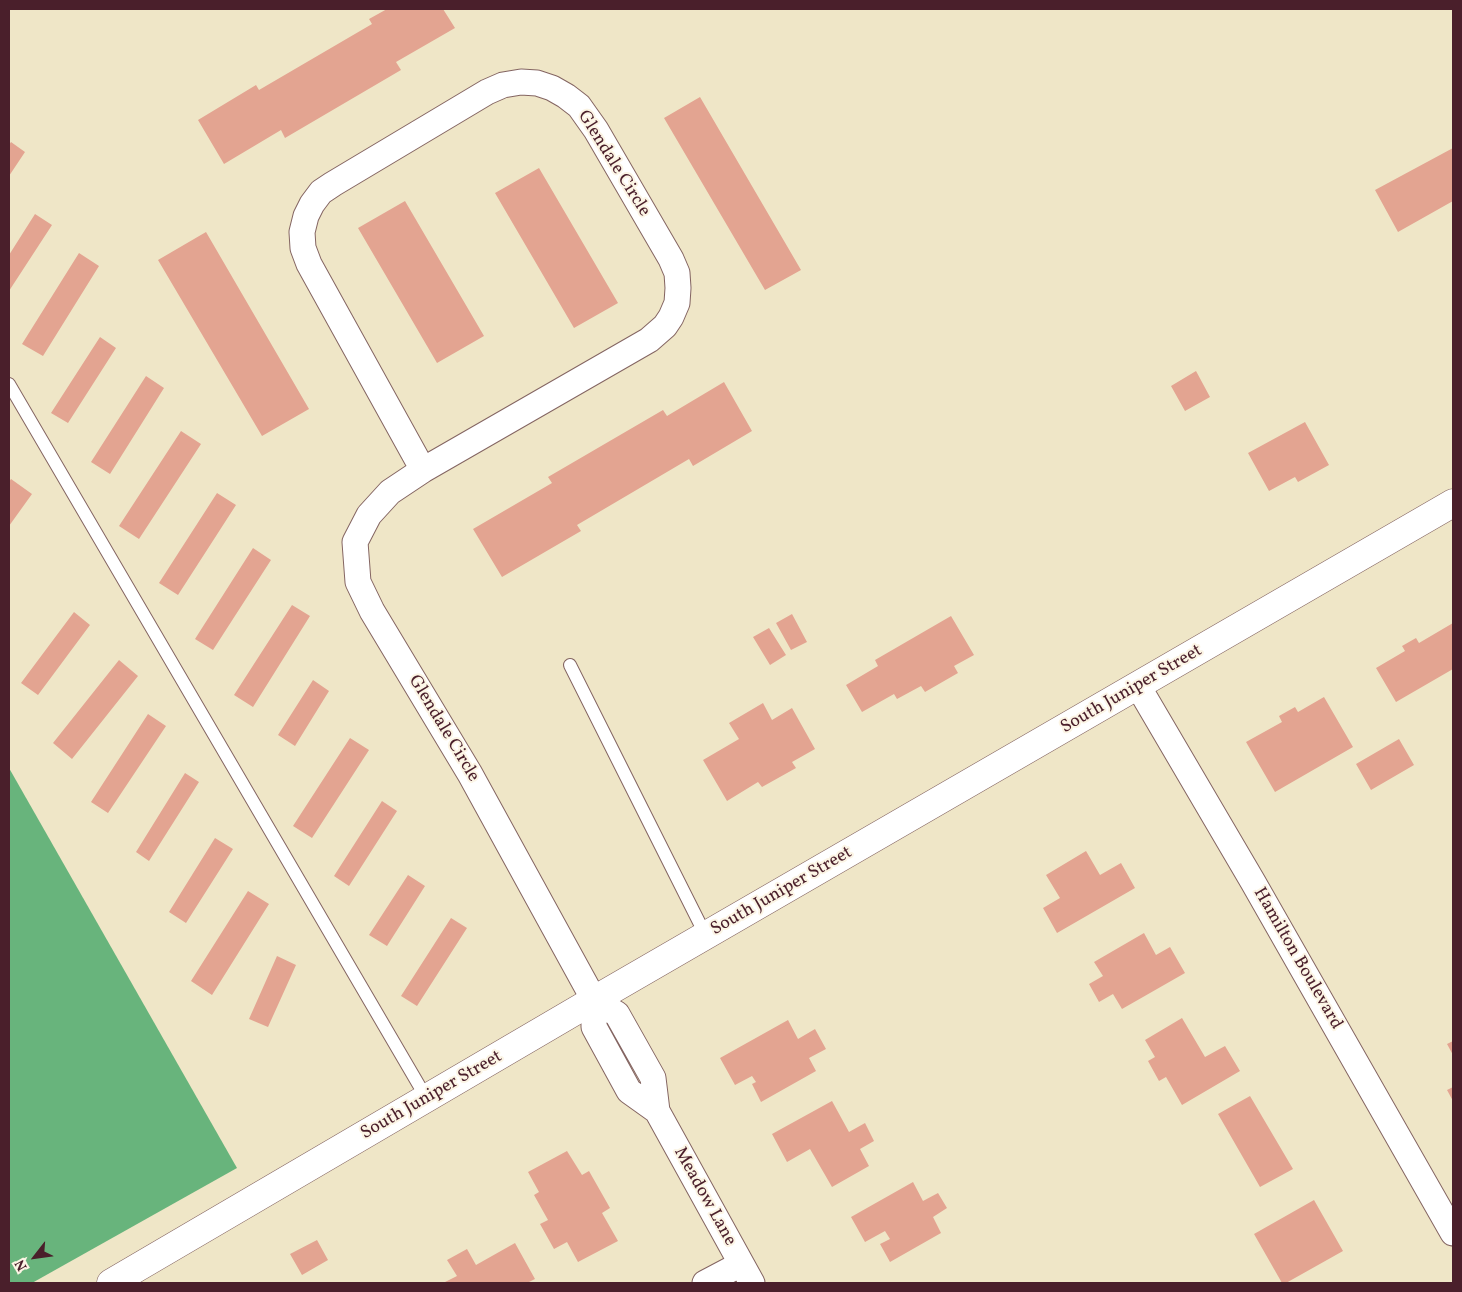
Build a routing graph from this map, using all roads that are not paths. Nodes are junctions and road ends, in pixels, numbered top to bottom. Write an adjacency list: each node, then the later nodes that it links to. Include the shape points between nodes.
1 (9, 384): 8 (lane)
2 (423, 470): 2 (street, Glendale Circle, via 649,340 665,326 677,303 678,288 671,258 601,138 579,106 552,88 537,83 503,85 487,92 321,192 306,216 302,232 309,264); 7 (street, Glendale Circle, via 390,492 369,515 355,542 358,582 372,611 470,774)
3 (1453, 502): 5 (street, South Juniper Street)
4 (570, 665): 6 (lane)
5 (1138, 686): 6 (street, South Juniper Street); 9 (street, Hamilton Boulevard)
6 (706, 936): 7 (street, South Juniper Street)
7 (594, 1000): 8 (street, South Juniper Street); 10 (street, Meadow Lane, via 617,1014 652,1078 657,1111)
8 (427, 1099): 11 (street, South Juniper Street)
9 (1453, 1233)
10 (746, 1274): 12 (street)
11 (111, 1283)
12 (705, 1283)

